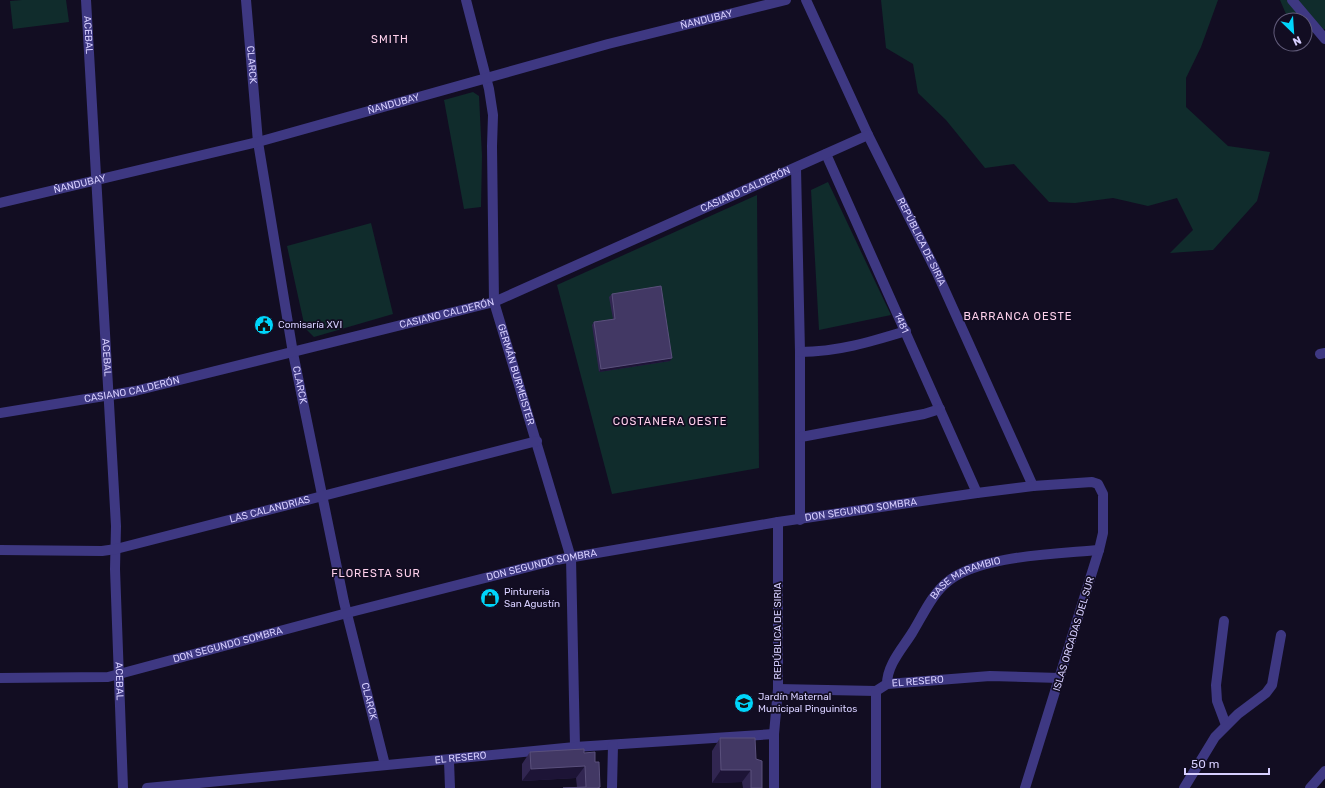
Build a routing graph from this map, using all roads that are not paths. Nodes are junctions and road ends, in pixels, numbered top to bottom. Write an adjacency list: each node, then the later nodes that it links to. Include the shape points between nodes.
1 (86, 0): 13 (street, ACEBAL)
2 (246, 0): 10 (street, CLARCK)
3 (466, 0): 8 (street, GERMÁN BURMEISTER)
4 (786, 0): 8 (street, ÑANDUBAY, via 623,40)
5 (806, 0): 9 (street, REPÚBLICA DE SIRIA)
6 (1292, 0): 7 (street)
7 (1325, 39)
8 (486, 79): 10 (street, ÑANDUBAY); 15 (street, GERMÁN BURMEISTER, via 493,115)
9 (868, 135): 11 (street, CASIANO CALDERÓN); 25 (street, REPÚBLICA DE SIRIA, via 937,273)
10 (258, 142): 13 (street, ÑANDUBAY); 18 (street, CLARCK)
11 (826, 154): 12 (street, CASIANO CALDERÓN); 16 (street, 1481)
12 (796, 168): 15 (street, CASIANO CALDERÓN); 17 (street)
13 (96, 181): 14 (street, ÑANDUBAY); 19 (street, ACEBAL)
14 (0, 203)
15 (494, 302): 18 (street, CASIANO CALDERÓN); 23 (street, GERMÁN BURMEISTER)
16 (906, 331): 17 (street, via 849,348); 20 (street, 1481)
17 (800, 352): 22 (street)
18 (293, 353): 19 (street, CASIANO CALDERÓN); 27 (street, CLARCK)
19 (109, 396): 21 (street, CASIANO CALDERÓN); 30 (street, ACEBAL)
20 (940, 409): 22 (street); 26 (street, 1481)
21 (0, 413)
22 (800, 437): 28 (street)
23 (536, 441): 27 (street, LAS CALANDRIAS); 33 (street, GERMÁN BURMEISTER)
24 (1092, 482): 25 (street, DON SEGUNDO SOMBRA); 32 (street, ISLAS ORCADAS DEL SUR, via 1098,484 1103,494 1103,533)
25 (1033, 486): 26 (street, DON SEGUNDO SOMBRA)
26 (977, 493): 28 (street, DON SEGUNDO SOMBRA)
27 (323, 495): 30 (street, LAS CALANDRIAS); 34 (street, CLARCK)
28 (800, 520): 29 (street, DON SEGUNDO SOMBRA)
29 (778, 522): 33 (street, DON SEGUNDO SOMBRA); 41 (street, REPÚBLICA DE SIRIA)
30 (116, 549): 31 (street, LAS CALANDRIAS); 37 (street, ACEBAL)
31 (0, 550)
32 (1099, 550): 39 (street, ISLAS ORCADAS DEL SUR); 40 (street, BASE MARAMBIO, via 995,561 952,578 938,591 890,668)
33 (571, 558): 34 (street, DON SEGUNDO SOMBRA); 46 (street, GERMÁN BURMEISTER)
34 (347, 613): 37 (street, DON SEGUNDO SOMBRA); 48 (street, CLARCK)
35 (1224, 621): 43 (street, via 1216,685 1217,700)
36 (1280, 634): 43 (street, via 1272,685 1266,693)
37 (118, 675): 38 (street, DON SEGUNDO SOMBRA); 50 (street, ACEBAL)
38 (0, 678)
39 (1060, 678): 40 (street, EL RESERO, via 990,676); 56 (street, ISLAS ORCADAS DEL SUR)
40 (887, 684): 42 (street, EL RESERO)
41 (778, 689): 42 (street); 44 (street, REPÚBLICA DE SIRIA)
42 (876, 691): 55 (street)
43 (1226, 725): 57 (street, via 1215,737)
44 (774, 734): 45 (street, EL RESERO); 54 (street, REPÚBLICA DE SIRIA)
45 (613, 745): 46 (street, EL RESERO); 53 (street)
46 (575, 748): 47 (street, EL RESERO)
47 (449, 761): 48 (street, EL RESERO); 52 (street)
48 (385, 765): 51 (street, EL RESERO)
49 (1325, 771): 58 (street)
50 (123, 788)
51 (147, 788)
52 (450, 788)
53 (612, 788)
54 (774, 788)
55 (876, 788)
56 (1025, 788)
57 (1184, 788)
58 (1310, 788)

